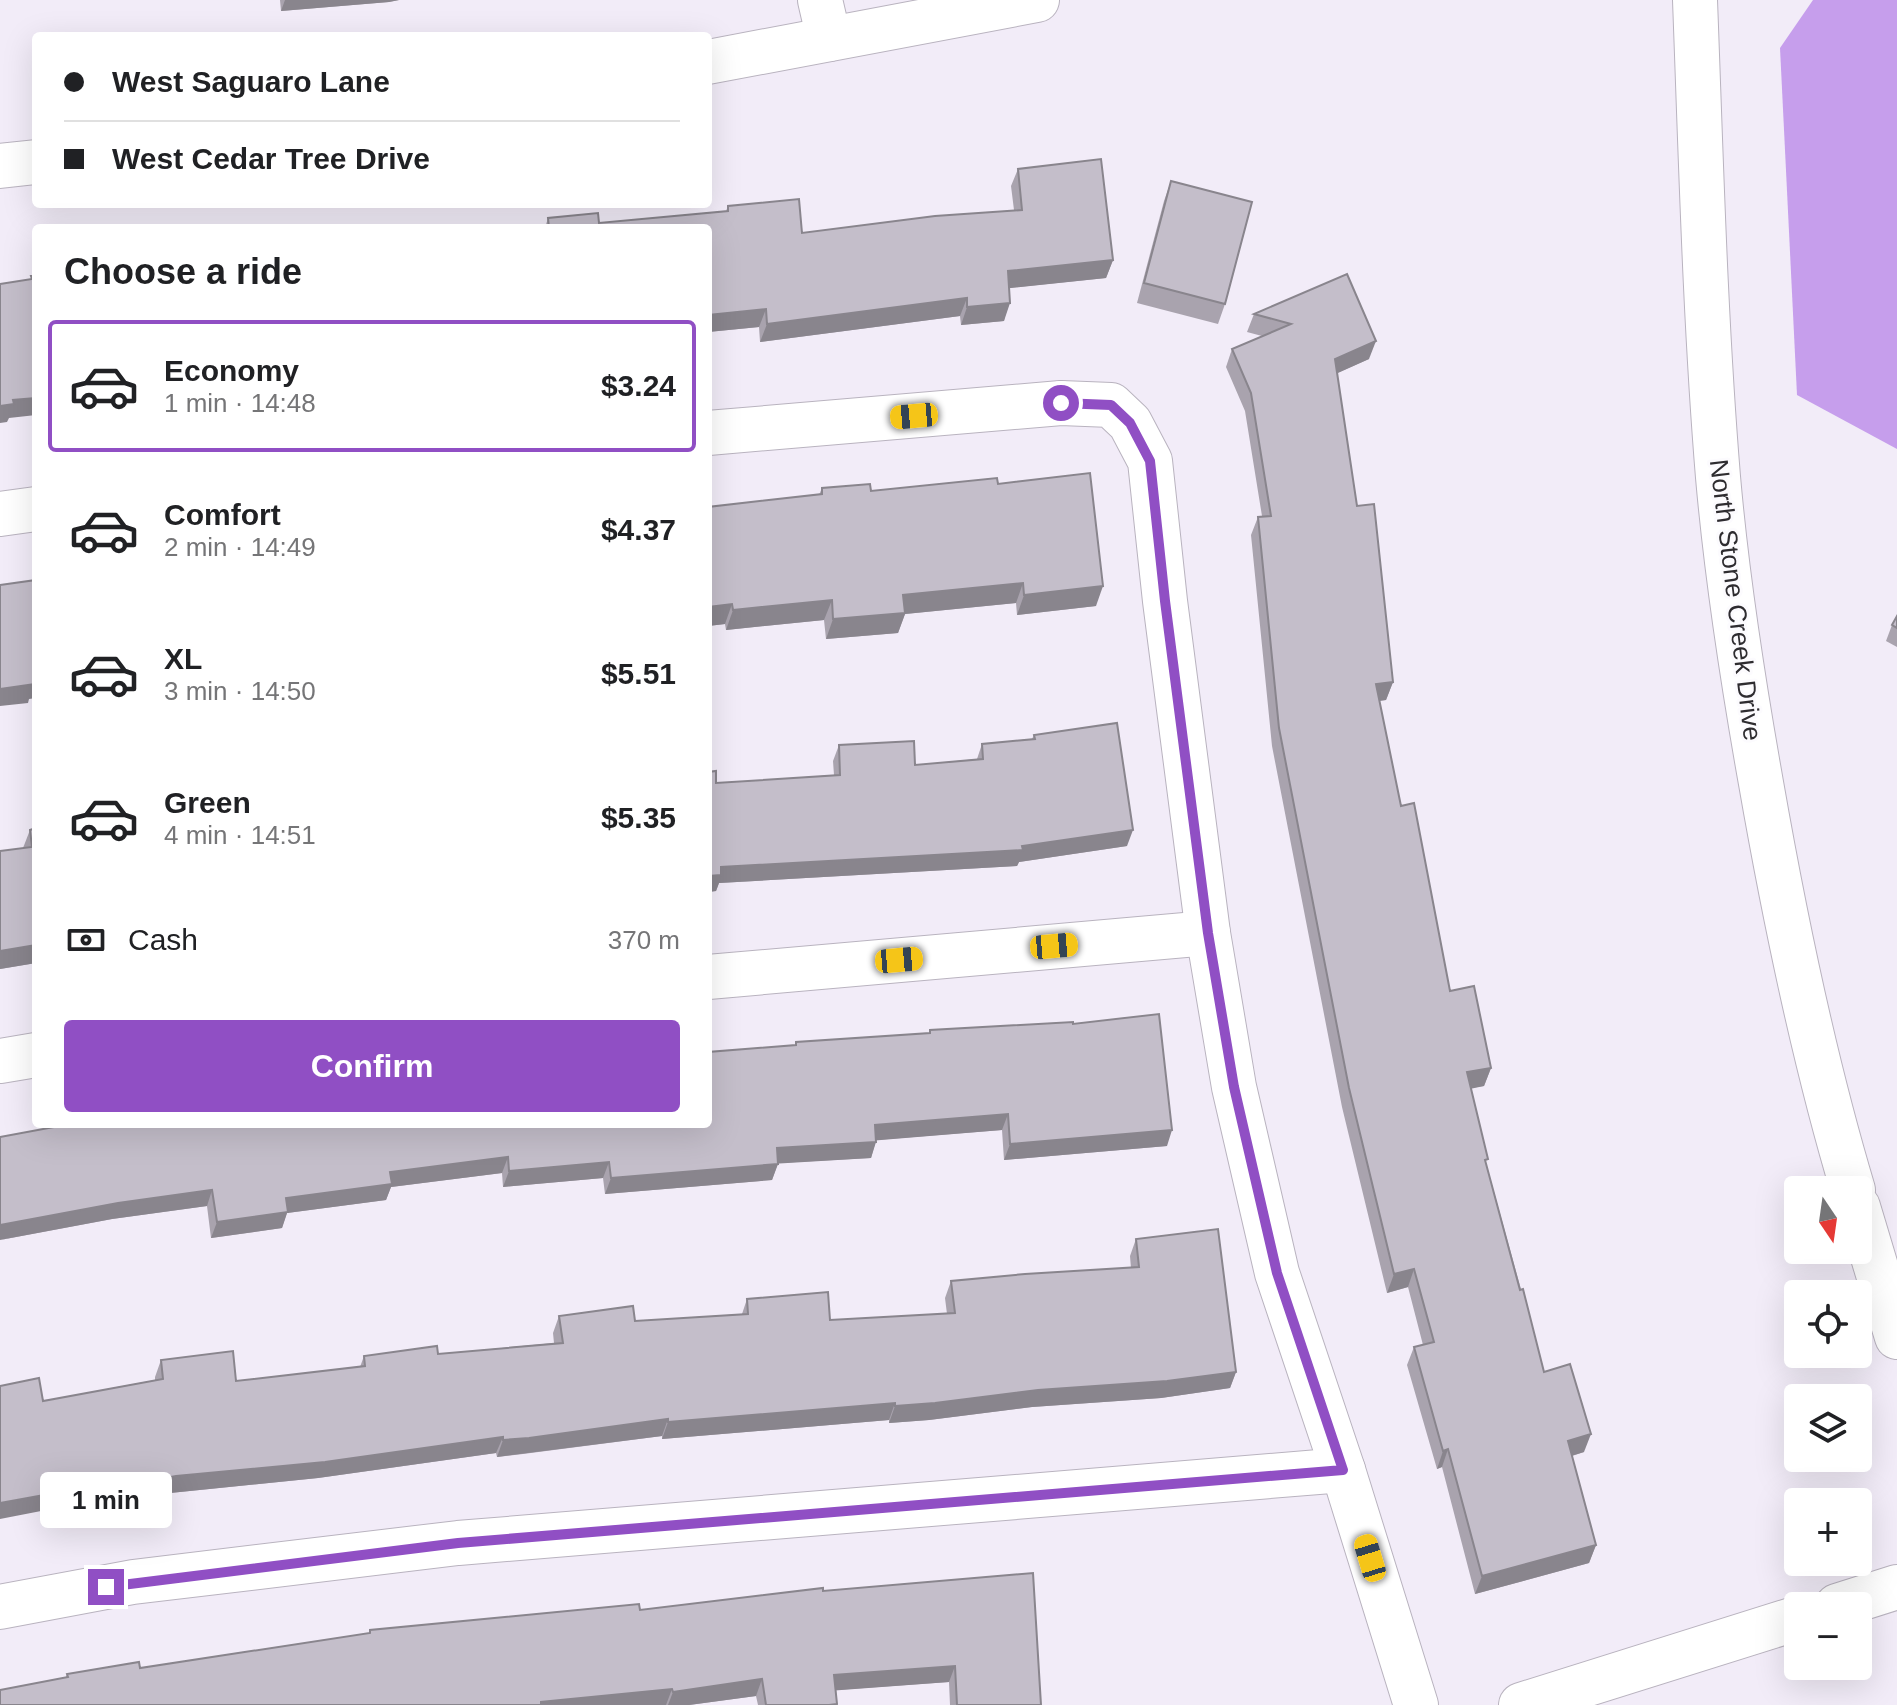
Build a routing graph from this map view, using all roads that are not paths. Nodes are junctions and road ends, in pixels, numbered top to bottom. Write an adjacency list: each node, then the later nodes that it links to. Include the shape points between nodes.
1 (1037, 0): 3 (street)
2 (1695, 0): 14 (street, North Stone Creek Drive, via 1709,346 1732,603 1792,945)
3 (824, 20): 4 (street)
4 (712, 61)
5 (32, 162): 6 (street)
6 (0, 166)
7 (712, 433): 10 (street, via 1061,403 1111,405 1130,423 1150,461)
8 (32, 510): 9 (street)
9 (0, 514)
10 (1208, 933): 11 (street); 17 (street, via 1234,1087 1277,1273)
11 (712, 977)
12 (32, 1056): 13 (street)
13 (0, 1061)
14 (1849, 1176)
15 (1872, 1254): 16 (street)
16 (1897, 1337)
17 (1343, 1470): 20 (street, via 458,1543 133,1582); 22 (street)
18 (1897, 1587): 19 (street)
19 (1872, 1595)
20 (0, 1607)
21 (1784, 1622): 23 (street)
22 (1416, 1705)
23 (1521, 1705)

